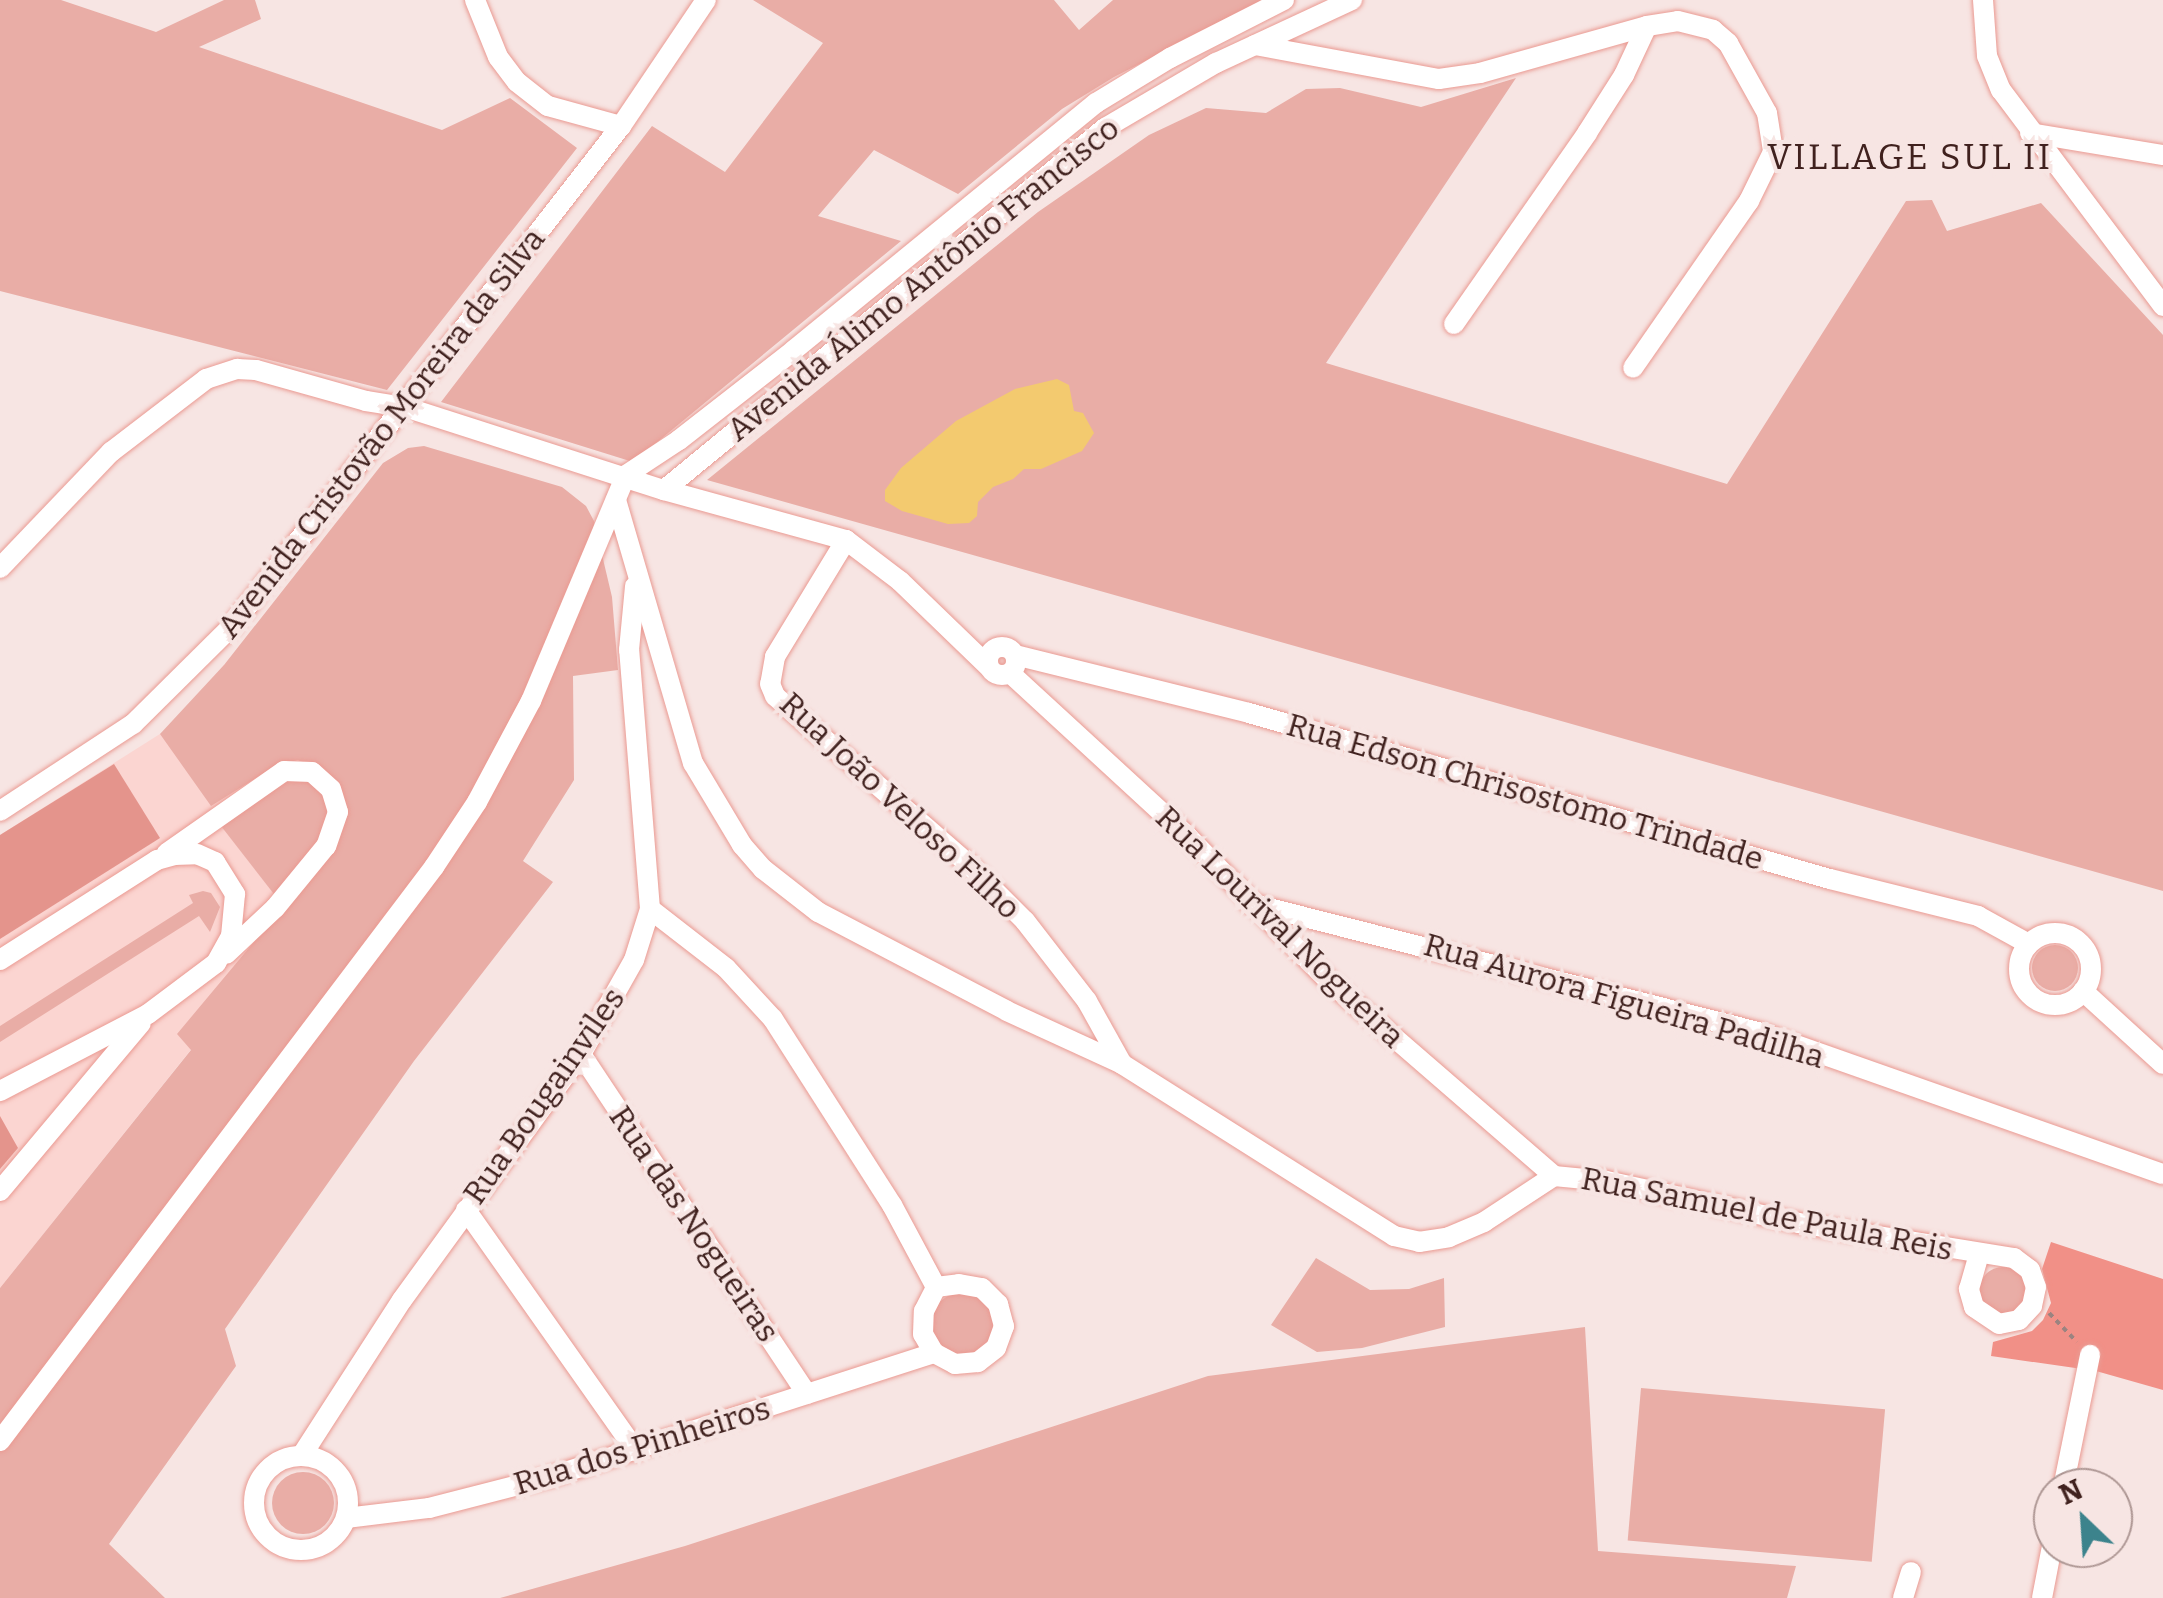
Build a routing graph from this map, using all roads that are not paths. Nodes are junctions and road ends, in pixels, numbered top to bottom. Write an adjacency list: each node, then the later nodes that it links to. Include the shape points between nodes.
1 (475, 0): 8 (street, via 498,57 517,82 548,106)
2 (706, 0): 8 (street, Avenida Cristovão Moreira da Silva)
3 (1284, 0): 15 (street, Avenida Álimo Antônio Francisco, via 1096,103 694,429)
4 (1352, 0): 7 (street, Avenida Álimo Antônio Francisco)
5 (1984, 0): 9 (street, via 1986,56)
6 (1648, 26): 7 (street, via 1456,78); 12 (street, via 1587,133); 13 (street, via 1696,22 1728,43 1766,113 1773,152 1749,202)
7 (1255, 45): 16 (street, Avenida Álimo Antônio Francisco, via 1105,128)
8 (621, 126): 14 (street, Avenida Cristovão Moreira da Silva)
9 (2030, 134): 10 (street); 11 (street)
10 (2163, 155)
11 (2163, 306)
12 (1454, 324)
13 (1633, 368)
14 (405, 407): 15 (street); 19 (street, via 256,370 206,379 111,452); 23 (street, Avenida Cristovão Moreira da Silva, via 232,626 171,689 120,734)
15 (626, 475): 16 (street); 17 (street)
16 (664, 490): 18 (street)
17 (616, 500): 20 (street); 45 (street, via 531,701 477,802)
18 (846, 540): 21 (street); 33 (street, Rua João Veloso Filho, via 775,657 775,696 1025,921 1087,1001)
19 (0, 568)
20 (636, 574): 26 (street, Rua Bougainviles, via 628,650); 33 (street, via 693,763 724,820 763,869 868,941)
21 (940, 622): 22 (street); 22 (street, via 995,674)
22 (1009, 658): 25 (street, Rua Lourival Nogueira); 27 (street, Rua Edson Chrisostomo Trindade, via 1285,723 1978,916)
23 (0, 811)
24 (157, 860): 28 (street); 29 (street, via 197,854 227,876 236,914); 29 (street, via 274,775 303,770 332,789 338,812 326,846 275,908)
25 (1250, 903): 36 (street, Rua Aurora Figueira Padilha, via 1762,1033); 37 (street, Rua Lourival Nogueira, via 1329,981)
26 (650, 909): 32 (street, Rua Bougainviles, via 634,960); 41 (street, via 726,968 774,1019)
27 (2029, 944): 30 (street, via 2057,932 2072,936 2091,962); 30 (street, via 2020,980 2031,996 2068,1003)
28 (0, 960)
29 (216, 963): 31 (street)
30 (2084, 991): 34 (street)
31 (148, 1014): 35 (street); 38 (street)
32 (581, 1054): 39 (street, Rua Bougainviles); 44 (street, Rua das Nogueiras)
33 (1122, 1064): 37 (street, via 1394,1236 1420,1242 1449,1238)
34 (2163, 1064)
35 (0, 1091)
36 (2163, 1174)
37 (1554, 1176): 40 (street, Rua Samuel de Paula Reis)
38 (0, 1191)
39 (466, 1210): 46 (street); 47 (street, Rua Bougainviles)
40 (1978, 1253): 40 (street, Rua Samuel de Paula Reis, via 2023,1263 2034,1278 2035,1299 2026,1314 2009,1323 1980,1315 1969,1289)
41 (936, 1286): 42 (street, via 924,1311 924,1334); 42 (street, via 982,1288 998,1304 1004,1326 996,1348 978,1362 955,1364)
42 (934, 1353): 44 (street, Rua dos Pinheiros)
43 (2090, 1356): 48 (street)
44 (807, 1394): 46 (street, Rua dos Pinheiros)
45 (0, 1441)
46 (636, 1451): 49 (street, Rua dos Pinheiros, via 430,1508)
47 (302, 1456): 49 (street, via 324,1461 340,1476 348,1496); 49 (street, via 280,1460 262,1475 254,1497 262,1530 290,1549 313,1548 333,1537)
48 (2068, 1468)
49 (346, 1518)
50 (2048, 1568): 53 (street)
51 (1911, 1572): 52 (street)
52 (1903, 1598)
53 (2042, 1598)

